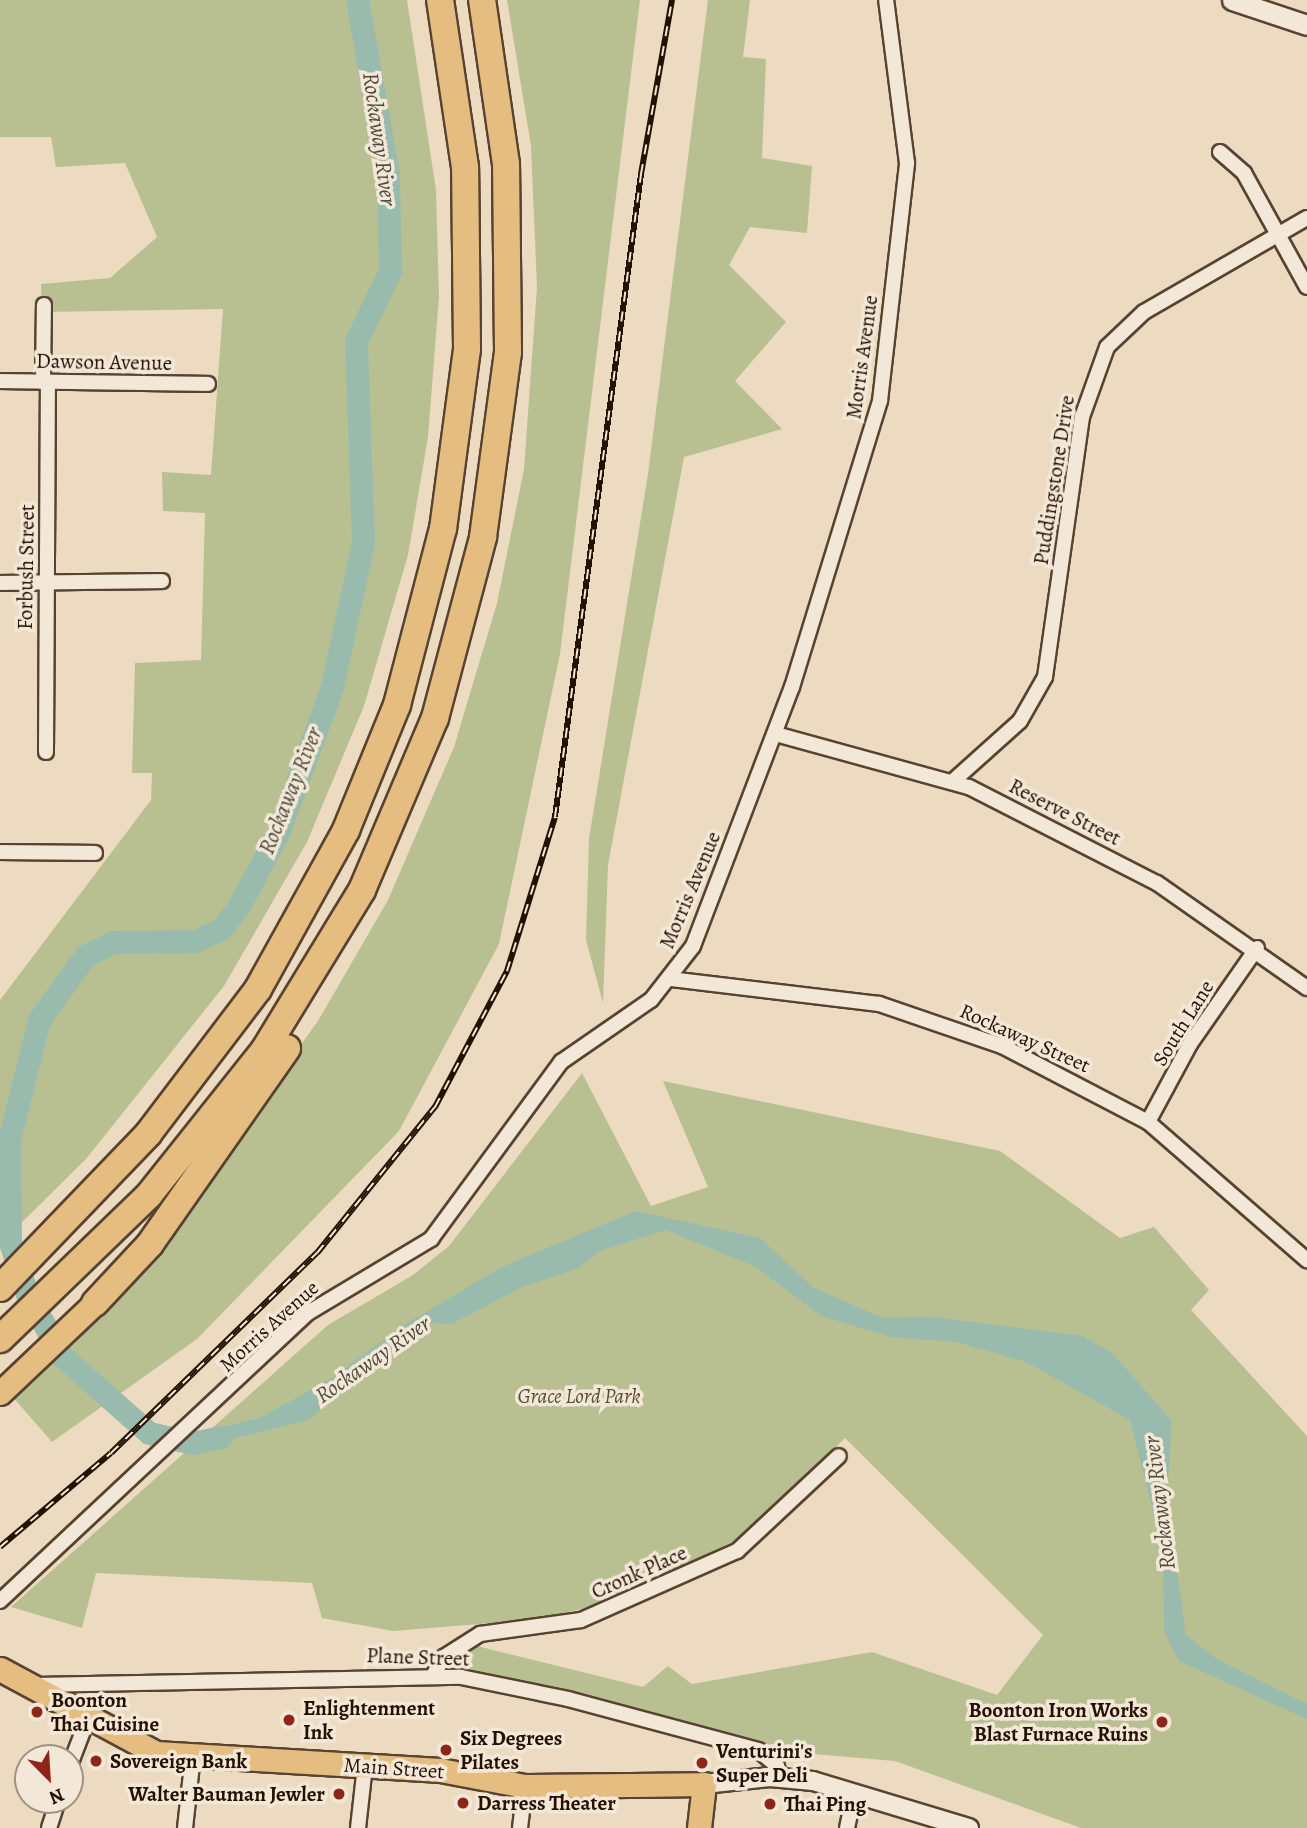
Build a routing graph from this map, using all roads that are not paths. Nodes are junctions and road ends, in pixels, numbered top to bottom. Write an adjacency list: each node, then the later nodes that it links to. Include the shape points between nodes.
1 (440, 0): 28 (highway, via 465,167 467,349 443,529 397,705 341,841 258,989 148,1134)
2 (482, 0): 17 (highway, via 506,164 508,352 492,491)
3 (886, 0): 18 (street, Morris Avenue, via 907,163 880,401)
4 (1233, 0): 5 (main road)
5 (1307, 25)
6 (1220, 152): 8 (street, via 1244,173)
7 (1307, 218): 8 (street, Puddingstone Drive)
8 (1278, 234): 9 (street); 20 (street, Puddingstone Drive, via 1144,312 1107,347 1082,417 1045,677 1020,721)
9 (1307, 287)
10 (44, 305): 12 (street, Forbush Street)
11 (0, 381): 12 (street, Dawson Avenue)
12 (46, 382): 13 (street, Dawson Avenue); 16 (street, Forbush Street)
13 (208, 384)
14 (162, 581): 16 (street)
15 (0, 583): 16 (street)
16 (47, 583): 19 (street, Forbush Street)
17 (463, 627): 29 (highway, via 415,801 352,938 226,1138 142,1254); 30 (highway, via 401,806 316,972 179,1161)
18 (776, 734): 20 (street, Reserve Street); 24 (street, Morris Avenue, via 693,946)
19 (46, 752)
20 (952, 782): 23 (street, Reserve Street, via 1157,883)
21 (0, 852): 22 (street)
22 (96, 853)
23 (1257, 948): 25 (street, Reserve Street); 26 (street, South Lane, via 1190,1044)
24 (670, 979): 26 (street, Rockaway Street, via 879,1004 1002,1046); 33 (street, Morris Avenue, via 561,1062 431,1239 308,1313)
25 (1307, 988)
26 (1148, 1122): 27 (street, Rockaway Street)
27 (1307, 1260)
28 (0, 1288)
29 (90, 1308): 31 (main road)
30 (5, 1334)
31 (0, 1393)
32 (839, 1456): 35 (street, Cronk Place, via 737,1551 581,1620 480,1634 444,1657)
33 (0, 1601)
34 (0, 1669): 36 (main road, Main Street)
35 (435, 1674): 36 (street, Plane Street); 41 (street, Plane Street, via 568,1699 758,1750 777,1766)
36 (31, 1686): 37 (main road, Main Street)
37 (89, 1718): 38 (street); 39 (main road, Main Street, via 146,1750)
38 (78, 1744)
39 (193, 1756): 40 (main road, Main Street); 45 (street)
40 (365, 1766): 43 (main road, Main Street, via 440,1770); 46 (street)
41 (779, 1777): 42 (street, Main Street); 44 (street, Main Street)
42 (704, 1784): 43 (main road, Main Street); 48 (main road)
43 (525, 1786): 47 (street)
44 (854, 1794): 49 (street); 50 (street, Main Street)
45 (185, 1828)
46 (358, 1828)
47 (520, 1828)
48 (699, 1828)
49 (847, 1828)
50 (969, 1828)

